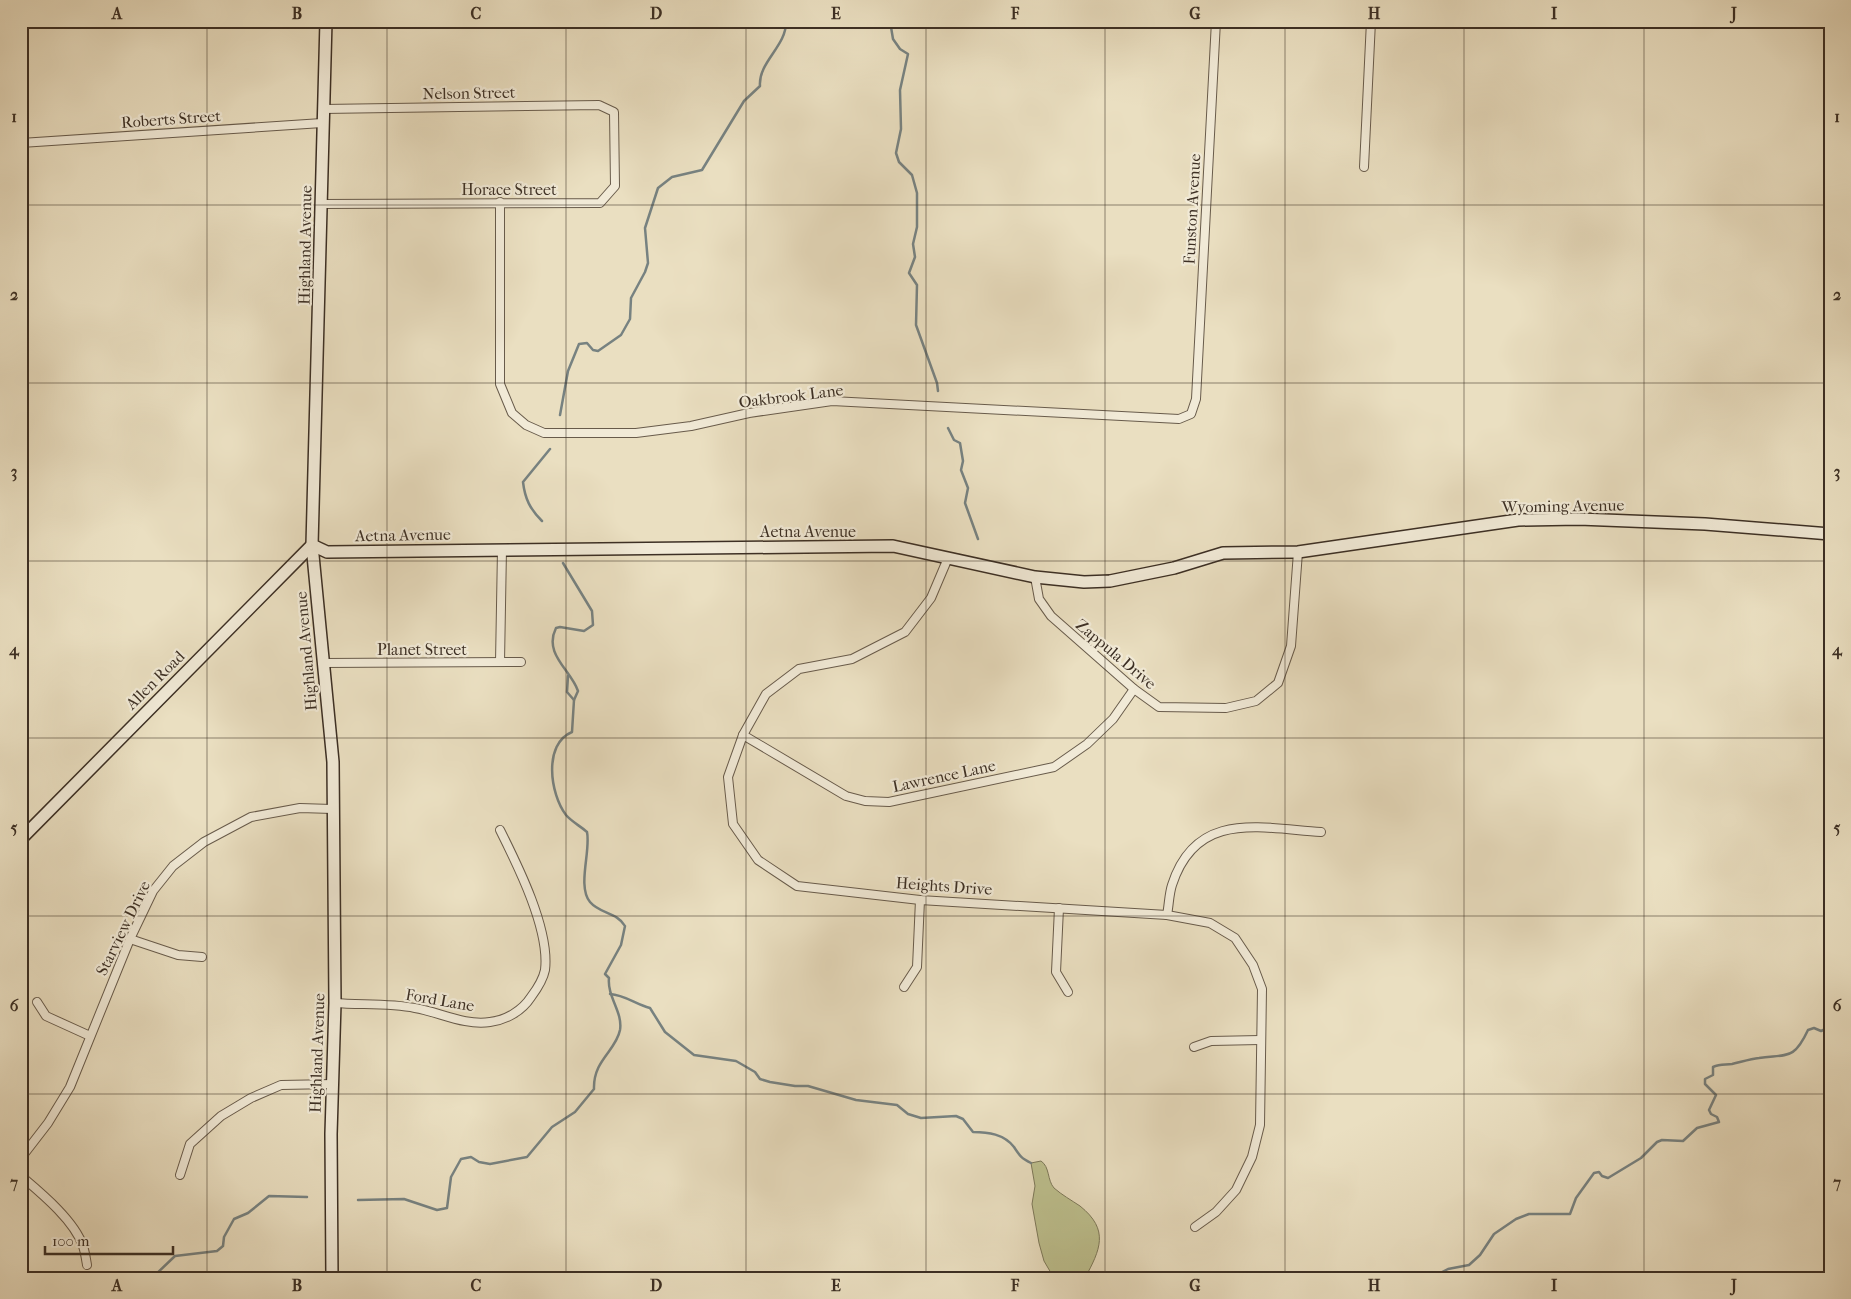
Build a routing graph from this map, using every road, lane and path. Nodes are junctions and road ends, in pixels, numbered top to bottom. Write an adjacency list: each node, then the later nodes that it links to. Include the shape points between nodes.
1 (29, 21): 5 (street)
2 (326, 21): 6 (street, Highland Avenue)
3 (1216, 21): 13 (street, Funston Avenue)
4 (1371, 21): 10 (street)
5 (21, 22)
6 (323, 109): 7 (street, Nelson Street, via 599,105); 8 (street, Highland Avenue)
7 (614, 112): 11 (street, Horace Street, via 616,186 600,203)
8 (322, 124): 9 (street, Roberts Street); 12 (street, Highland Avenue)
9 (21, 143)
10 (1364, 167)
11 (500, 202): 12 (street, Horace Street); 13 (street, Oakbrook Lane, via 500,384 512,413 526,425 544,433 636,434 832,401 1180,419 1191,414)
12 (321, 204): 15 (street, Highland Avenue)
13 (1196, 399)
14 (1830, 534): 17 (street, Wyoming Avenue, via 1705,524 1518,520)
15 (312, 545): 16 (street, Aetna Avenue, via 326,552); 22 (street, Highland Avenue); 28 (street, Allen Road)
16 (502, 549): 18 (street, Aetna Avenue, via 893,546); 20 (street)
17 (1298, 552): 19 (street, Aetna Avenue, via 1222,553 1174,568 1110,581 1084,582); 23 (street, Zappula Drive, via 1291,646 1278,683 1256,701 1226,708 1159,707)
18 (948, 558): 19 (street, Aetna Avenue); 24 (street, Heights Drive, via 931,598 905,632 852,659 799,669 766,694)
19 (1036, 576): 23 (street, Zappula Drive, via 1039,599 1051,616)
20 (500, 662): 21 (street, Planet Street); 22 (street, Planet Street)
21 (521, 662)
22 (323, 663): 25 (street, Highland Avenue, via 333,762)
23 (1134, 690): 24 (street, Lawrence Lane, via 1113,720 1087,744 1054,767 889,802 846,796)
24 (744, 735): 29 (street, Heights Drive, via 728,777 733,824 758,860 797,886)
25 (332, 809): 32 (street, Starview Drive, via 300,808 250,817 204,842 173,866 153,891); 37 (street, Highland Avenue)
26 (500, 830): 37 (street, Ford Lane, via 518,868 544,943 545,971 528,1002 515,1013 489,1022 456,1019 413,1007)
27 (1321, 832): 31 (street, via 1236,826 1218,831 1191,848 1172,884)
28 (21, 839)
29 (920, 900): 30 (street, Heights Drive); 34 (street, via 917,967)
30 (1059, 908): 31 (street, Heights Drive); 35 (street, via 1056,972)
31 (1167, 915): 39 (street, Heights Drive, via 1210,923 1235,938 1253,965 1262,989)
32 (130, 939): 33 (street, via 178,955); 38 (street, Starview Drive)
33 (202, 957)
34 (904, 988)
35 (1068, 992)
36 (37, 1002): 38 (street, via 46,1016)
37 (335, 1003): 41 (street, Highland Avenue)
38 (90, 1036): 42 (street, Starview Drive, via 70,1087 48,1124)
39 (1260, 1040): 40 (street, via 1211,1041); 45 (street, Heights Drive, via 1260,1125 1252,1158 1236,1190 1216,1212)
40 (1194, 1047)
41 (333, 1084): 43 (street, via 281,1085 251,1098 221,1116 190,1144); 47 (street, Highland Avenue)
42 (21, 1158)
43 (180, 1175)
44 (21, 1176): 46 (street, via 47,1198 77,1234)
45 (1195, 1228)
46 (87, 1265)
47 (332, 1278)

